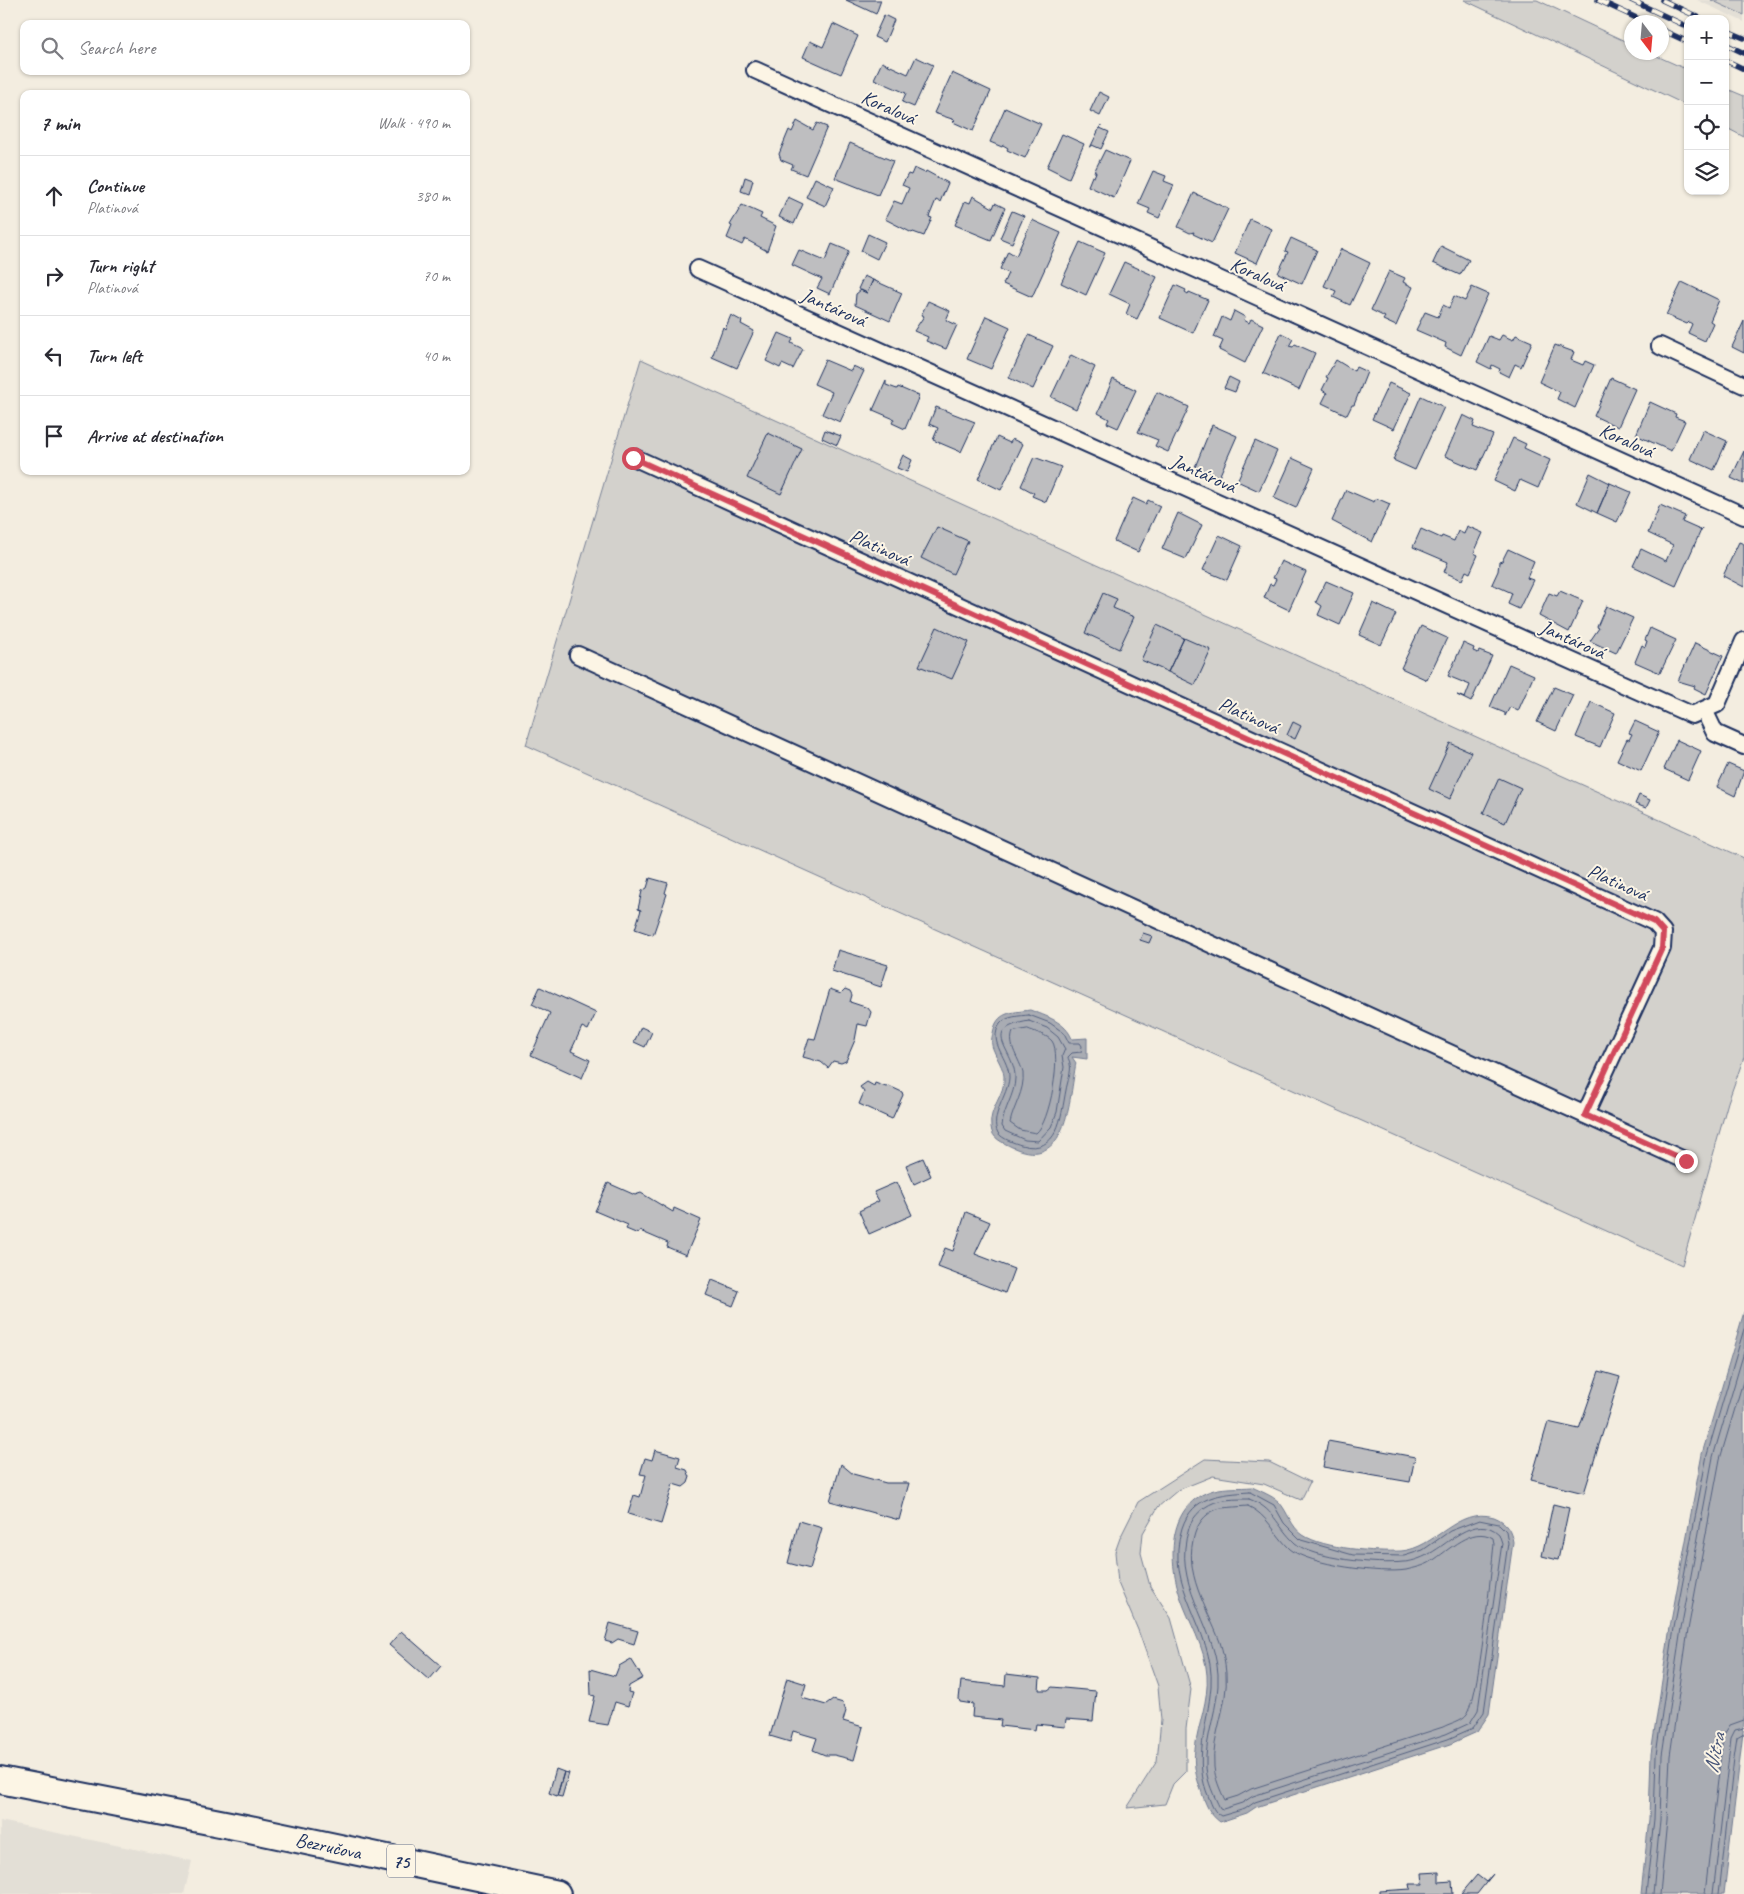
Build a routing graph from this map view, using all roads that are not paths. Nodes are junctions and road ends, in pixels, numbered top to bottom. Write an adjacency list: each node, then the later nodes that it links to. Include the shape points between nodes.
1 (755, 70): 6 (street, Koralová)
2 (698, 269): 9 (street, Jantárová)
3 (1660, 346): 4 (street)
4 (1744, 385)
5 (633, 458): 11 (street, Platinová, via 1654,922 1663,932 1662,948)
6 (1744, 516)
7 (1744, 641): 9 (street, via 1717,704)
8 (578, 655): 11 (street)
9 (1698, 712): 10 (street, via 1715,733)
10 (1744, 746)
11 (1585, 1115): 12 (street)
12 (1686, 1161)
13 (0, 1780): 14 (main road, Bezručova / 75)
14 (557, 1894)

